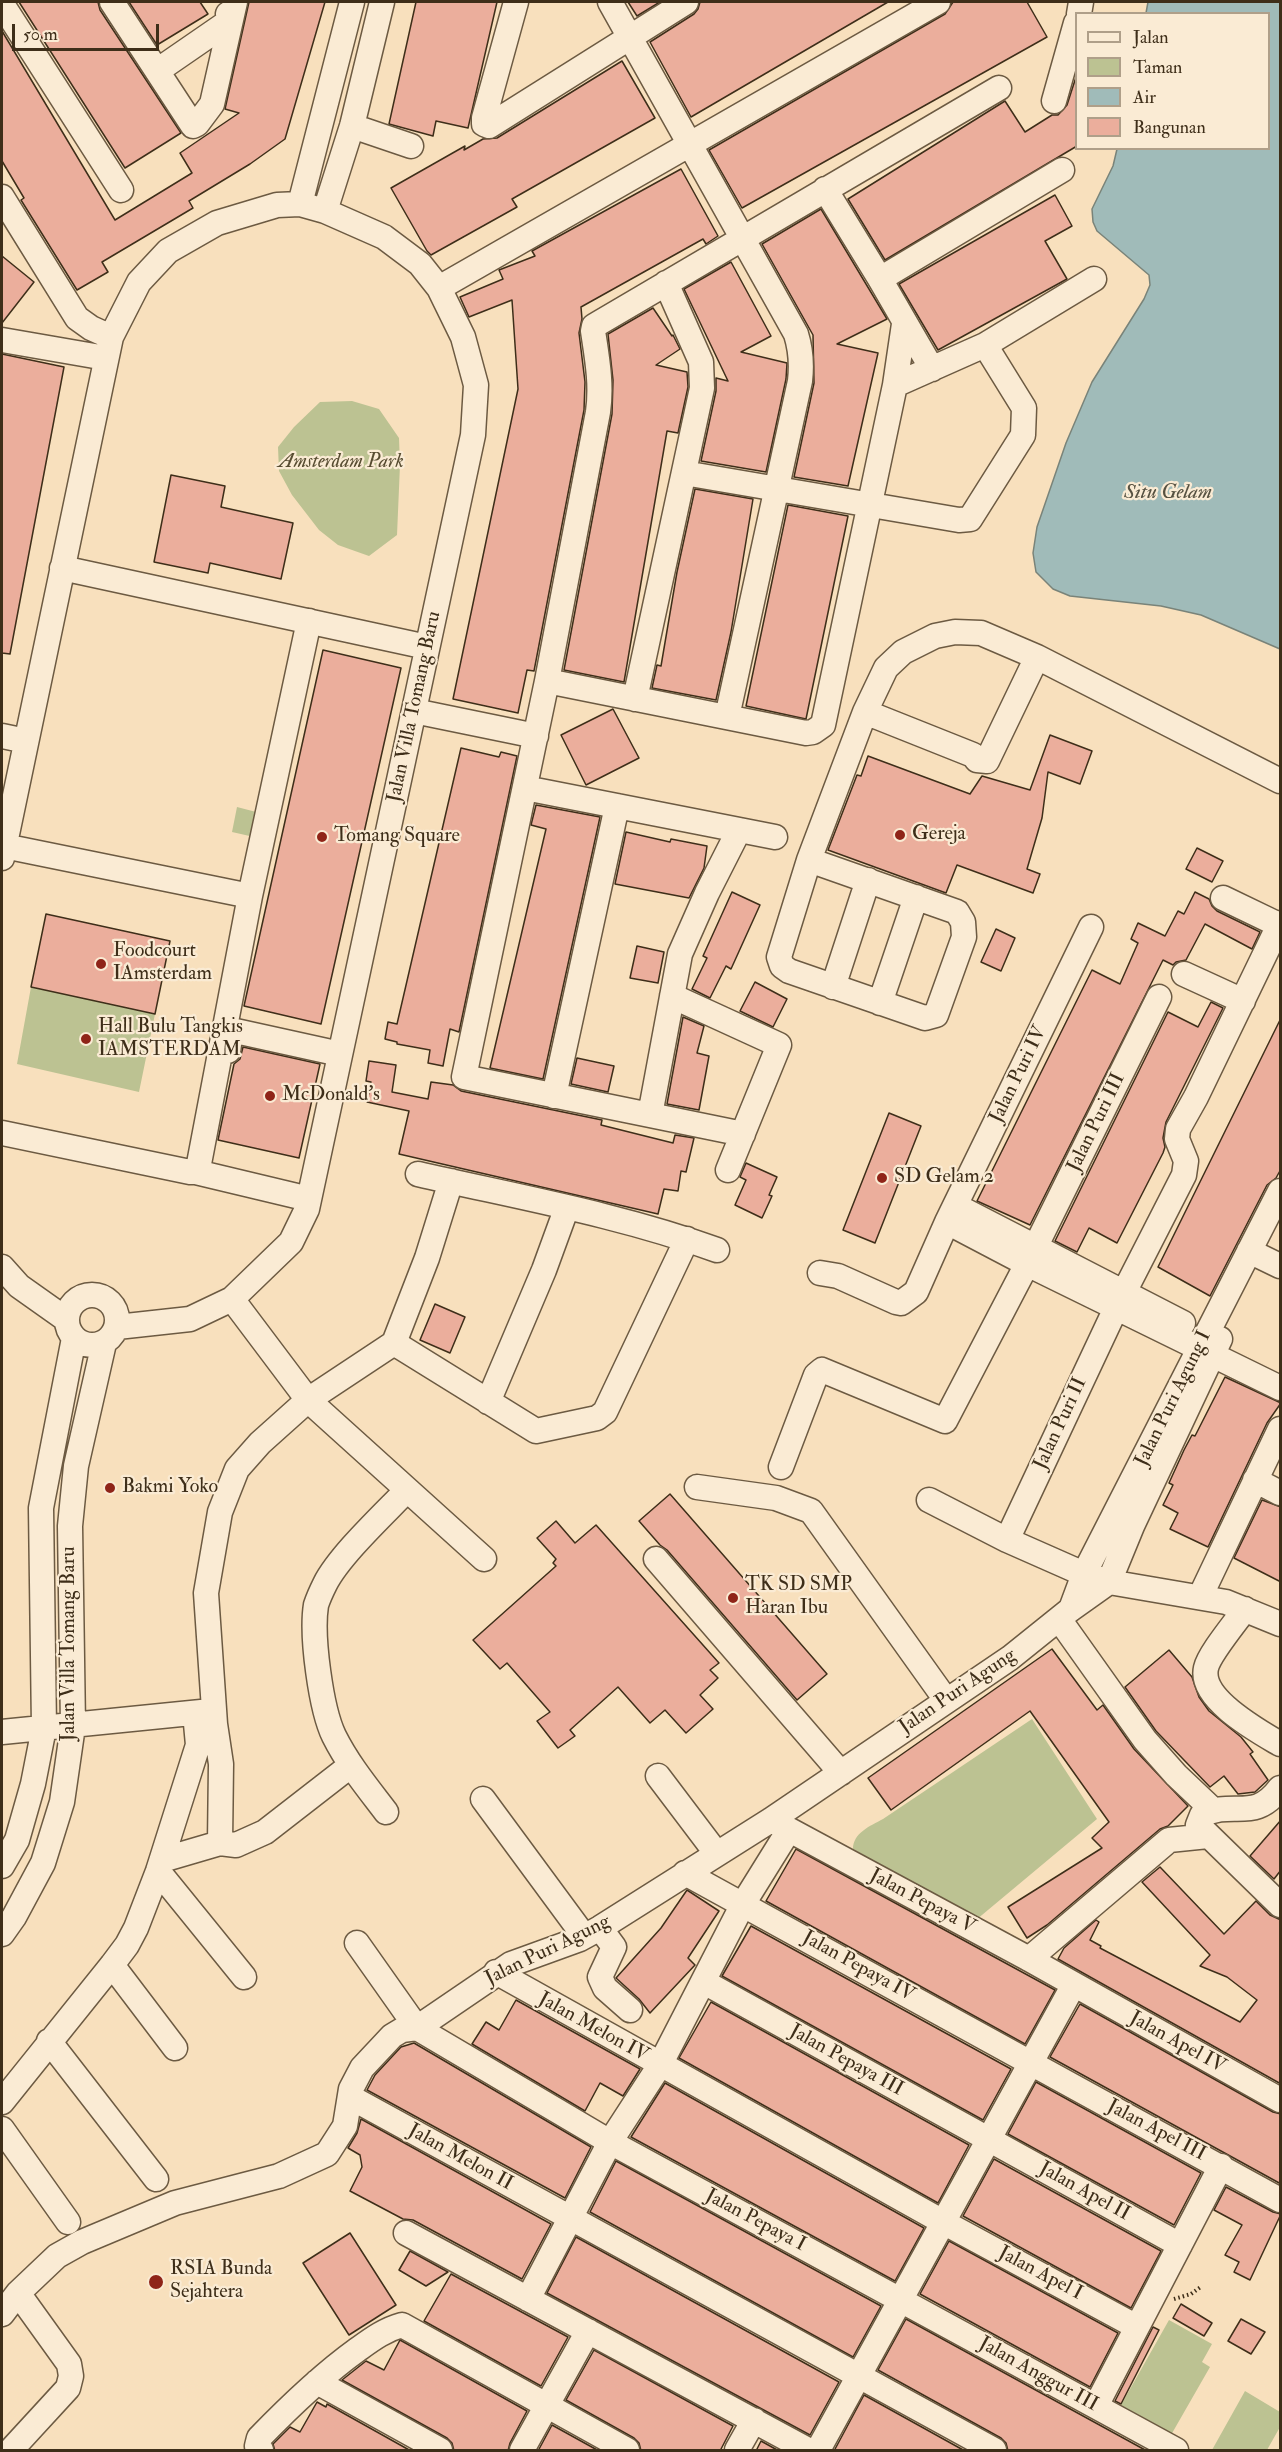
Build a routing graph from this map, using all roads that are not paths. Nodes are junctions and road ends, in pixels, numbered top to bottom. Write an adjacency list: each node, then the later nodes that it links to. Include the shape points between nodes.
1 (112, 2): 12 (street)
2 (351, 2): 21 (street)
3 (382, 2): 15 (street)
4 (516, 2): 11 (street, via 484,118 486,126)
5 (610, 2): 11 (street)
6 (686, 2): 11 (street)
7 (938, 2): 16 (street)
8 (2, 4): 20 (street)
9 (229, 8): 12 (street); 12 (street, via 212,104 197,124 193,126 188,121)
10 (1075, 30): 14 (street)
11 (629, 36): 16 (street)
12 (157, 72)
13 (999, 88): 19 (street)
14 (1054, 101)
15 (352, 126): 17 (street); 23 (street)
16 (690, 144): 24 (street); 28 (street)
17 (411, 146)
18 (1062, 170): 25 (street)
19 (825, 189): 24 (street); 25 (street)
20 (120, 190)
21 (300, 204): 23 (street, Jalan Villa Tomang Baru); 32 (street, Jalan Villa Tomang Baru, via 277,206 218,224 168,252 139,282)
22 (4, 209): 32 (street, via 77,318)
23 (325, 211): 28 (street, Jalan Villa Tomang Baru, via 384,237 420,264)
24 (743, 237): 27 (street); 36 (street, via 801,347 800,381)
25 (880, 279): 29 (street)
26 (1094, 279): 31 (street)
27 (666, 283): 35 (street, via 701,362 702,388); 42 (street, via 594,326 600,396)
28 (439, 288): 40 (street, Jalan Villa Tomang Baru, via 463,337 476,385 473,435)
29 (904, 324): 33 (street); 34 (street)
30 (2, 340): 32 (street)
31 (985, 345): 33 (street); 37 (street, via 1024,408 1023,435 970,519)
32 (109, 348): 38 (street, Jalan Villa Tomang Baru)
33 (932, 369): 34 (street)
34 (895, 385): 37 (street)
35 (684, 473): 36 (street); 43 (street)
36 (775, 490): 37 (street); 46 (street)
37 (870, 505): 46 (street, via 823,725 806,733)
38 (63, 568): 39 (street); 49 (street, Jalan Villa Tomang Baru)
39 (309, 621): 40 (street); 58 (street)
40 (427, 647): 44 (street, Jalan Villa Tomang Baru)
41 (1037, 657): 45 (street, via 981,633 935,636 903,652 886,669); 45 (street, via 987,760 977,760 973,755); 50 (street)
42 (547, 681): 43 (street); 48 (street)
43 (635, 699): 46 (street)
44 (414, 711): 48 (street); 69 (street, Jalan Villa Tomang Baru)
45 (865, 712): 56 (street)
46 (727, 717)
47 (2, 736): 49 (street)
48 (536, 736): 51 (street)
49 (26, 741): 55 (street, Jalan Villa Tomang Baru)
50 (1281, 781)
51 (525, 788): 52 (street); 70 (street, via 464,1077)
52 (617, 806): 53 (street); 70 (street)
53 (739, 830): 54 (street); 65 (street, via 680,954)
54 (775, 837)
55 (3, 852): 58 (street)
56 (809, 860): 57 (street); 64 (street, via 779,957 789,971)
57 (868, 880): 59 (street); 64 (street)
58 (250, 896): 75 (street)
59 (916, 897): 68 (street); 68 (street, via 957,912 963,922 964,937 936,1015 925,1018)
60 (1223, 898): 61 (street)
61 (1280, 924): 67 (street, Jalan Puri II)
62 (1091, 927): 81 (street, Jalan Puri IV)
63 (1184, 974): 67 (street)
64 (833, 987): 68 (street)
65 (672, 996): 71 (street); 73 (street, via 778,1045)
66 (1159, 997): 85 (street, Jalan Puri III)
67 (1243, 1001): 90 (street, Jalan Puri II, via 1178,1129 1177,1139 1186,1161 1184,1175)
68 (880, 1003)
69 (340, 1054): 75 (street, via 231,1030); 79 (street, Jalan Villa Tomang Baru)
70 (554, 1096): 71 (street)
71 (650, 1115): 73 (street)
72 (2, 1133): 75 (street)
73 (743, 1134): 74 (street)
74 (728, 1170)
75 (200, 1173): 79 (street)
76 (418, 1174): 77 (street)
77 (451, 1181): 80 (street); 93 (street, via 428,1258)
78 (1281, 1191): 86 (street, Jalan Puri Agung I)
79 (309, 1199): 89 (street, Jalan Villa Tomang Baru, via 291,1242)
80 (567, 1207): 83 (street); 98 (street)
81 (951, 1214): 85 (street); 88 (street, via 916,1292 901,1303 838,1276)
82 (1281, 1222): 86 (street, Jalan Puri Agung I)
83 (687, 1239): 84 (street); 98 (street, via 602,1416 536,1431)
84 (717, 1251)
85 (1031, 1256): 90 (street); 100 (street, Jalan Puri III, via 945,1421 822,1370 816,1375)
86 (1264, 1258): 94 (street, Jalan Puri Agung I)
87 (2, 1267): 91 (street)
88 (820, 1273)
89 (232, 1299): 92 (street, Jalan Villa Tomang Baru, via 190,1319); 97 (street)
90 (1120, 1300): 94 (street); 106 (street, Jalan Puri II)
91 (71, 1329): 92 (street, via 82,1344 92,1346); 92 (street, via 69,1310 75,1301 99,1295 114,1306 118,1316); 118 (street, Jalan Villa Tomang Baru, via 41,1508)
92 (111, 1335): 117 (street, Jalan Villa Tomang Baru, via 76,1466 70,1526)
93 (394, 1343): 97 (street); 98 (street)
94 (1209, 1345): 95 (street); 96 (street); 109 (street, Jalan Puri Agung I); 110 (street, Jalan Puri Agung I)
95 (1281, 1370)
96 (1281, 1388)
97 (308, 1400): 103 (street); 116 (street, via 237,1469 220,1512 206,1593)
98 (488, 1402)
99 (1281, 1429): 101 (street)
100 (781, 1467)
101 (1255, 1480): 104 (street); 111 (street)
102 (697, 1487): 115 (street, via 776,1498 811,1511)
103 (406, 1491): 107 (street); 121 (street, via 351,1550 326,1582 316,1605 322,1692 333,1734)
104 (1281, 1493)
105 (929, 1500): 106 (street)
106 (1007, 1540): 109 (street)
107 (484, 1559)
108 (656, 1559): 122 (street)
109 (1084, 1574): 110 (street); 113 (street, Jalan Puri Agung I)
110 (1109, 1582): 111 (street); 113 (street, Jalan Puri Agung)
111 (1200, 1597): 112 (street)
112 (1245, 1609): 114 (street); 120 (street, via 1206,1668 1208,1684 1241,1722)
113 (1065, 1614): 115 (street, Jalan Puri Agung, via 1010,1658); 126 (street, via 1145,1740)
114 (1281, 1624)
115 (946, 1700): 122 (street, Jalan Puri Agung)
116 (205, 1712): 117 (street); 130 (street, via 220,1764); 132 (street)
117 (73, 1726): 118 (street); 138 (street, Jalan Villa Tomang Baru, via 62,1802 43,1863)
118 (44, 1728): 119 (street); 133 (street, Jalan Villa Tomang Baru, via 17,1840)
119 (2, 1732)
120 (1281, 1743)
121 (350, 1766): 127 (street); 130 (street, via 265,1832 236,1845)
122 (841, 1773): 128 (street, Jalan Puri Agung)
123 (658, 1776): 131 (street)
124 (1281, 1788): 126 (street, via 1264,1806)
125 (483, 1799): 137 (street)
126 (1213, 1810): 129 (street, via 1202,1815 1198,1825)
127 (386, 1812)
128 (780, 1825): 131 (street, Jalan Puri Agung); 135 (street); 140 (street, Jalan Pepaya V)
129 (1208, 1836): 136 (street); 140 (street, via 1169,1840)
130 (220, 1843): 132 (street)
131 (717, 1854): 134 (street, Jalan Puri Agung)
132 (160, 1865): 141 (street, via 136,1928); 143 (street)
133 (2, 1866)
134 (685, 1873): 135 (street, Jalan Pepaya IV); 137 (street, Jalan Puri Agung)
135 (743, 1904): 144 (street); 150 (street, Jalan Pepaya IV)
136 (1281, 1905)
137 (592, 1932): 142 (street, Jalan Puri Agung); 146 (street, via 614,1947 600,1977 605,1988)
138 (2, 1934)
139 (357, 1943): 147 (street)
140 (1029, 1959): 145 (street, Jalan Pepaya V)
141 (112, 1965): 148 (street); 149 (street)
142 (496, 1972): 147 (street, Jalan Puri Agung); 151 (street, Jalan Melon IV)
143 (244, 1977)
144 (704, 1982): 151 (street); 156 (street, Jalan Pepaya III)
145 (1073, 1986): 150 (street); 153 (street, Jalan Apel IV)
146 (630, 2010)
147 (417, 2028): 152 (street, Jalan Puri Agung, via 392,2036 369,2059 353,2081); 157 (street, Jalan Pepaya I)
148 (49, 2041): 154 (street); 159 (street)
149 (175, 2048)
150 (1030, 2063): 156 (street); 158 (street, Jalan Apel III)
151 (660, 2065): 157 (street); 163 (street, Jalan Melon IV)
152 (350, 2097): 161 (street, Jalan Melon II); 166 (street, Jalan Puri Agung, via 345,2126 327,2154 279,2176 175,2203 82,2241 57,2256)
153 (1281, 2100)
154 (2, 2102)
155 (2, 2129): 162 (street)
156 (988, 2139): 163 (street); 165 (street, Jalan Apel II)
157 (610, 2142): 161 (street); 168 (street, Jalan Pepaya I)
158 (1221, 2166): 160 (street, Jalan Apel III); 165 (street)
159 (156, 2179)
160 (1281, 2200)
161 (571, 2219): 167 (street); 172 (street, Jalan Melon II)
162 (68, 2222)
163 (943, 2222): 168 (street); 170 (street, Jalan Apel I)
164 (406, 2233): 167 (street)
165 (1180, 2245): 170 (street)
166 (18, 2293): 169 (street, Jalan Puri Agung); 177 (street, via 69,2364 70,2376 68,2388)
167 (528, 2299): 171 (street)
168 (900, 2299): 172 (street); 174 (street, Jalan Anggur III)
169 (2, 2314)
170 (1137, 2327): 174 (street)
171 (588, 2331): 175 (street); 176 (street)
172 (858, 2376): 184 (street); 185 (street, Jalan Melon II)
173 (317, 2382): 175 (street, via 376,2337 402,2325); 178 (street, via 259,2438 257,2446); 179 (street)
174 (1096, 2406): 186 (street, Jalan Anggur III)
175 (546, 2407): 180 (street); 181 (street)
176 (754, 2420): 182 (street); 183 (street)
177 (11, 2451)
178 (261, 2451)
179 (440, 2451)
180 (522, 2451)
181 (627, 2451)
182 (738, 2451)
183 (808, 2451)
184 (818, 2451)
185 (994, 2451)
186 (1176, 2451)

